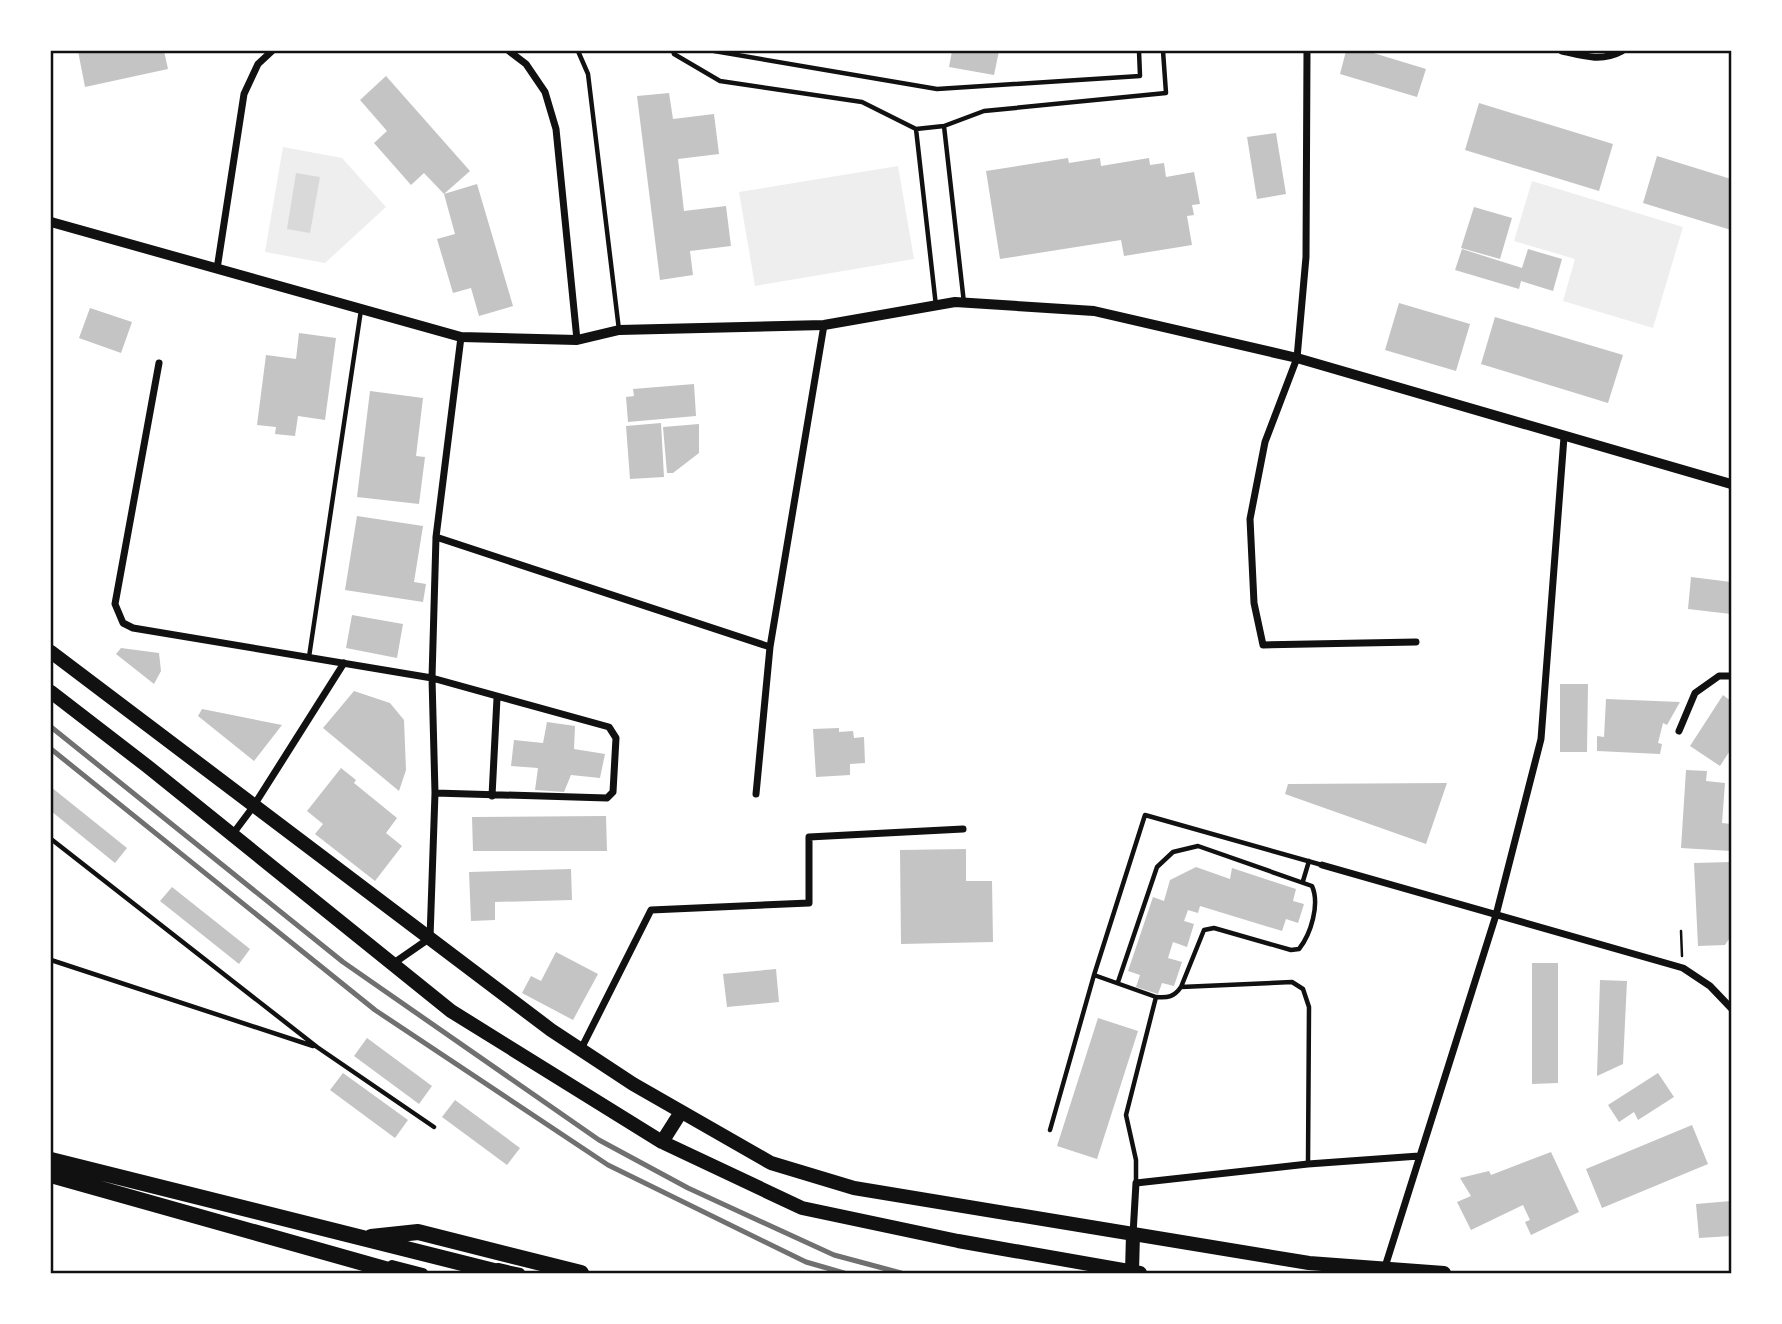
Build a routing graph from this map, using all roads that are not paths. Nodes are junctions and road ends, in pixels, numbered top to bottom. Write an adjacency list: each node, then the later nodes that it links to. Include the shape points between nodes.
1 (272, 51): 14 (street, via 258,64 244,94)
2 (509, 51): 21 (street, via 526,64 545,92 556,130)
3 (578, 51): 19 (lane, via 588,74)
4 (674, 51): 12 (lane, via 720,81 862,102)
5 (713, 51): 6 (lane, via 937,89 1140,76)
6 (1139, 51)
7 (1163, 51): 11 (lane, via 1166,93 984,111)
8 (1307, 51): 22 (street, via 1306,257)
9 (1562, 51): 10 (street, via 1593,58)
10 (1622, 51)
11 (944, 126): 12 (lane); 15 (lane)
12 (916, 130): 16 (lane)
13 (51, 222): 14 (street)
14 (218, 269): 17 (street)
15 (964, 303): 16 (street); 22 (street, via 1094,311)
16 (936, 307): 18 (street)
17 (361, 309): 20 (street); 30 (lane)
18 (824, 325): 19 (street); 28 (street)
19 (619, 330): 21 (street)
20 (461, 337): 21 (street); 26 (street)
21 (577, 340)
22 (1297, 358): 24 (street); 27 (street, via 1265,442 1250,519 1254,603 1263,645)
23 (159, 363): 30 (street, via 115,604 118,614 133,628)
24 (1564, 437): 25 (street); 47 (street, via 1541,739)
25 (1731, 484)
26 (436, 537): 28 (street); 33 (street)
27 (1416, 642)
28 (770, 647): 38 (street)
29 (51, 652): 40 (main road)
30 (309, 657): 31 (street)
31 (344, 663): 33 (street); 40 (street)
32 (1731, 676): 36 (street, via 1719,676 1695,694)
33 (432, 678): 35 (street); 37 (street)
34 (51, 692): 42 (main road)
35 (497, 698): 39 (street); 39 (street, via 609,727 616,738 612,792 607,798)
36 (1679, 731)
37 (435, 793): 39 (street); 48 (street)
38 (756, 794)
39 (492, 796)
40 (253, 807): 42 (street); 48 (main road)
41 (963, 829): 57 (street, via 809,837 809,903 651,910)
42 (232, 835): 50 (main road)
43 (51, 839): 56 (lane)
44 (1309, 860): 45 (lane); 46 (lane); 51 (lane, via 1145,815)
45 (1322, 865): 47 (street)
46 (1303, 881): 52 (lane, via 1198,846 1173,852 1157,867); 53 (lane, via 1312,886 1316,903 1299,949 1214,928 1204,930)
47 (1496, 915): 55 (street, via 1683,968); 63 (street)
48 (430, 938): 50 (street); 57 (main road)
49 (51, 960): 56 (lane)
50 (391, 965): 61 (main road, via 450,1011)
51 (1094, 975): 52 (lane); 60 (lane)
52 (1118, 982): 54 (lane)
53 (1181, 987): 54 (lane, via 1168,998); 65 (lane, via 1292,982 1303,989 1309,1007)
54 (1156, 997): 67 (lane, via 1126,1115)
55 (1731, 1008)
56 (317, 1047): 59 (lane)
57 (581, 1049): 58 (main road)
58 (681, 1112): 61 (main road); 68 (main road, via 771,1163 854,1188)
59 (434, 1127)
60 (1050, 1130)
61 (662, 1142): 77 (main road, via 802,1208)
62 (51, 1154): 75 (street)
63 (1419, 1156): 65 (street); 71 (street)
64 (51, 1160): 69 (highway)
65 (1308, 1164): 67 (street)
66 (51, 1174): 72 (highway); 73 (street)
67 (1136, 1183): 68 (street)
68 (1133, 1234): 70 (main road); 77 (main road)
69 (358, 1239): 74 (highway); 76 (highway, via 418,1232)
70 (1311, 1268): 71 (main road)
71 (1384, 1271): 78 (main road)
72 (399, 1273)
73 (423, 1273)
74 (502, 1273)
75 (520, 1273)
76 (581, 1273)
77 (1136, 1273)
78 (1444, 1273)

